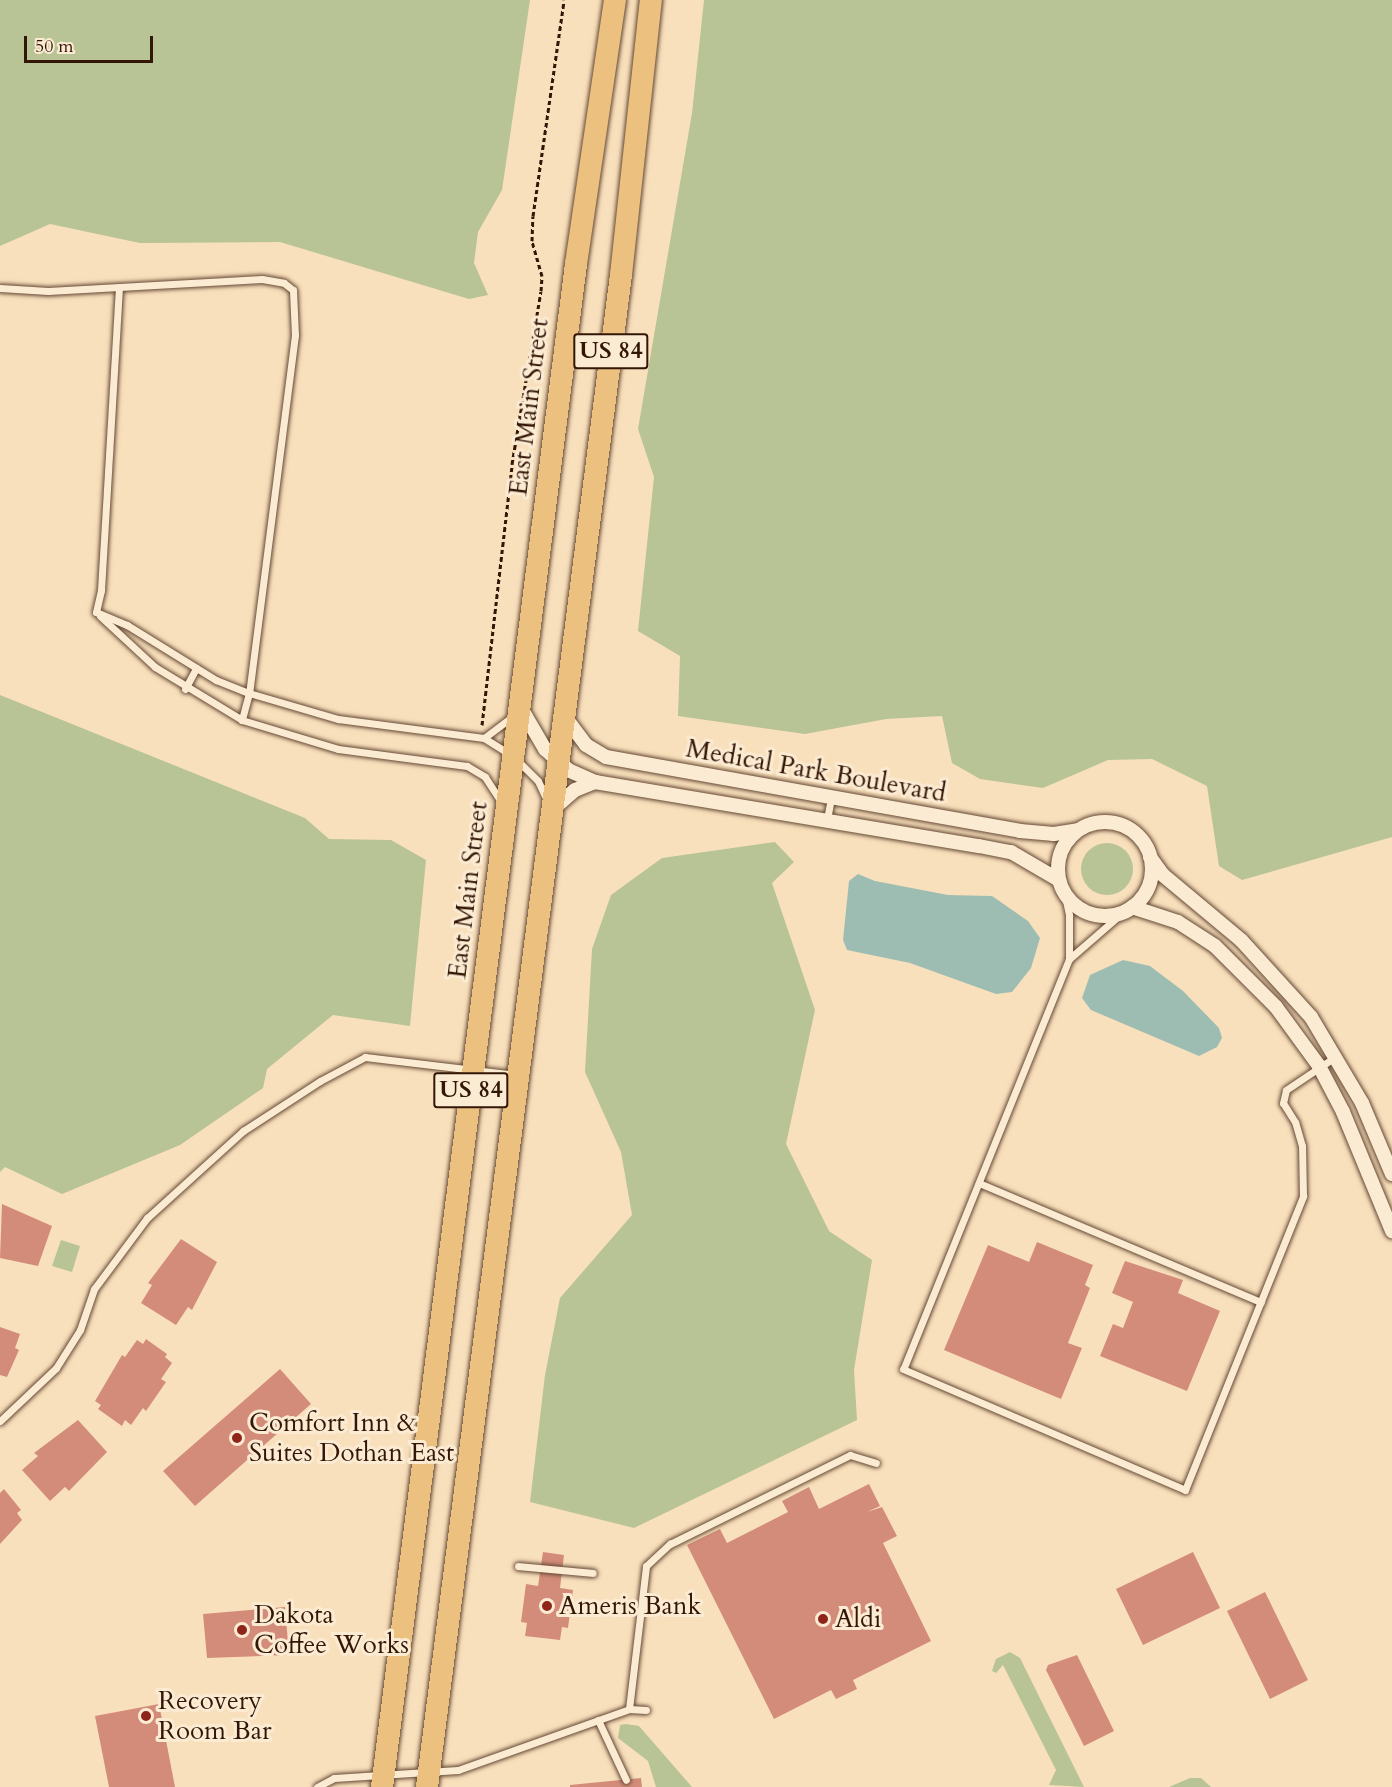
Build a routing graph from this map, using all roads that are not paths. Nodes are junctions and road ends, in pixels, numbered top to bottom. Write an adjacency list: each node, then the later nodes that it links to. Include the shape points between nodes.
1 (615, 0): 9 (highway, East Main Street / US 84)
2 (651, 0): 10 (highway, US 84)
3 (0, 288): 4 (lane)
4 (119, 288): 5 (lane, via 101,590); 8 (lane, via 262,279 284,283 293,290 295,335)
5 (96, 612): 6 (lane); 7 (lane)
6 (196, 668): 7 (lane); 8 (lane)
7 (185, 689): 11 (lane)
8 (249, 693): 11 (lane); 12 (lane, via 338,718)
9 (520, 706): 12 (lane, via 510,720); 13 (highway, East Main Street / US 84); 14 (street, Medical Park Boulevard, via 540,742)
10 (564, 715): 14 (highway, US 84); 16 (street, Medical Park Boulevard, via 586,745 606,757)
11 (242, 720): 18 (lane, via 338,749 467,766 485,777)
12 (482, 737): 13 (lane)
13 (513, 756): 17 (lane, via 538,781); 18 (highway, East Main Street / US 84)
14 (558, 762): 15 (street, Medical Park Boulevard); 17 (highway, US 84)
15 (595, 782): 17 (street, via 575,790); 19 (street, Medical Park Boulevard)
16 (831, 798): 19 (lane); 20 (street, Medical Park Boulevard, via 1020,831 1054,834)
17 (552, 810): 28 (highway, US 84)
18 (506, 811): 27 (highway, East Main Street / US 84)
19 (827, 819): 22 (street, Medical Park Boulevard, via 1011,852)
20 (1078, 830): 21 (street, via 1099,822 1121,825 1140,838); 22 (street, via 1064,847)
21 (1150, 857): 23 (street, via 1151,880); 25 (street, via 1163,875 1241,940 1282,982)
22 (1062, 885): 23 (street, via 1089,913); 24 (lane, via 1069,915)
23 (1127, 910): 24 (lane); 26 (street, via 1178,922 1215,946 1276,1007)
24 (1069, 959): 30 (lane)
25 (1337, 1056): 26 (lane); 29 (street)
26 (1319, 1066): 31 (street, via 1343,1112); 32 (lane, via 1286,1090 1283,1103 1302,1146 1303,1196)
27 (473, 1070): 28 (lane); 33 (lane, via 365,1057 243,1131 180,1184 147,1218 94,1289 80,1330 56,1368); 40 (highway, East Main Street / US 84)
28 (518, 1076): 42 (highway, US 84)
29 (1392, 1174)
30 (979, 1183): 32 (lane); 32 (lane, via 903,1370 1185,1490)
31 (1392, 1231)
32 (1261, 1302)
33 (0, 1421)
34 (876, 1462): 37 (lane, via 850,1455 670,1544 646,1566)
35 (518, 1566): 36 (lane)
36 (593, 1573)
37 (629, 1709): 38 (lane); 39 (lane)
38 (646, 1710)
39 (598, 1720): 41 (lane); 42 (lane)
40 (383, 1780): 42 (lane); 43 (lane, via 334,1778)
41 (626, 1780)
42 (428, 1781)
43 (317, 1787)

